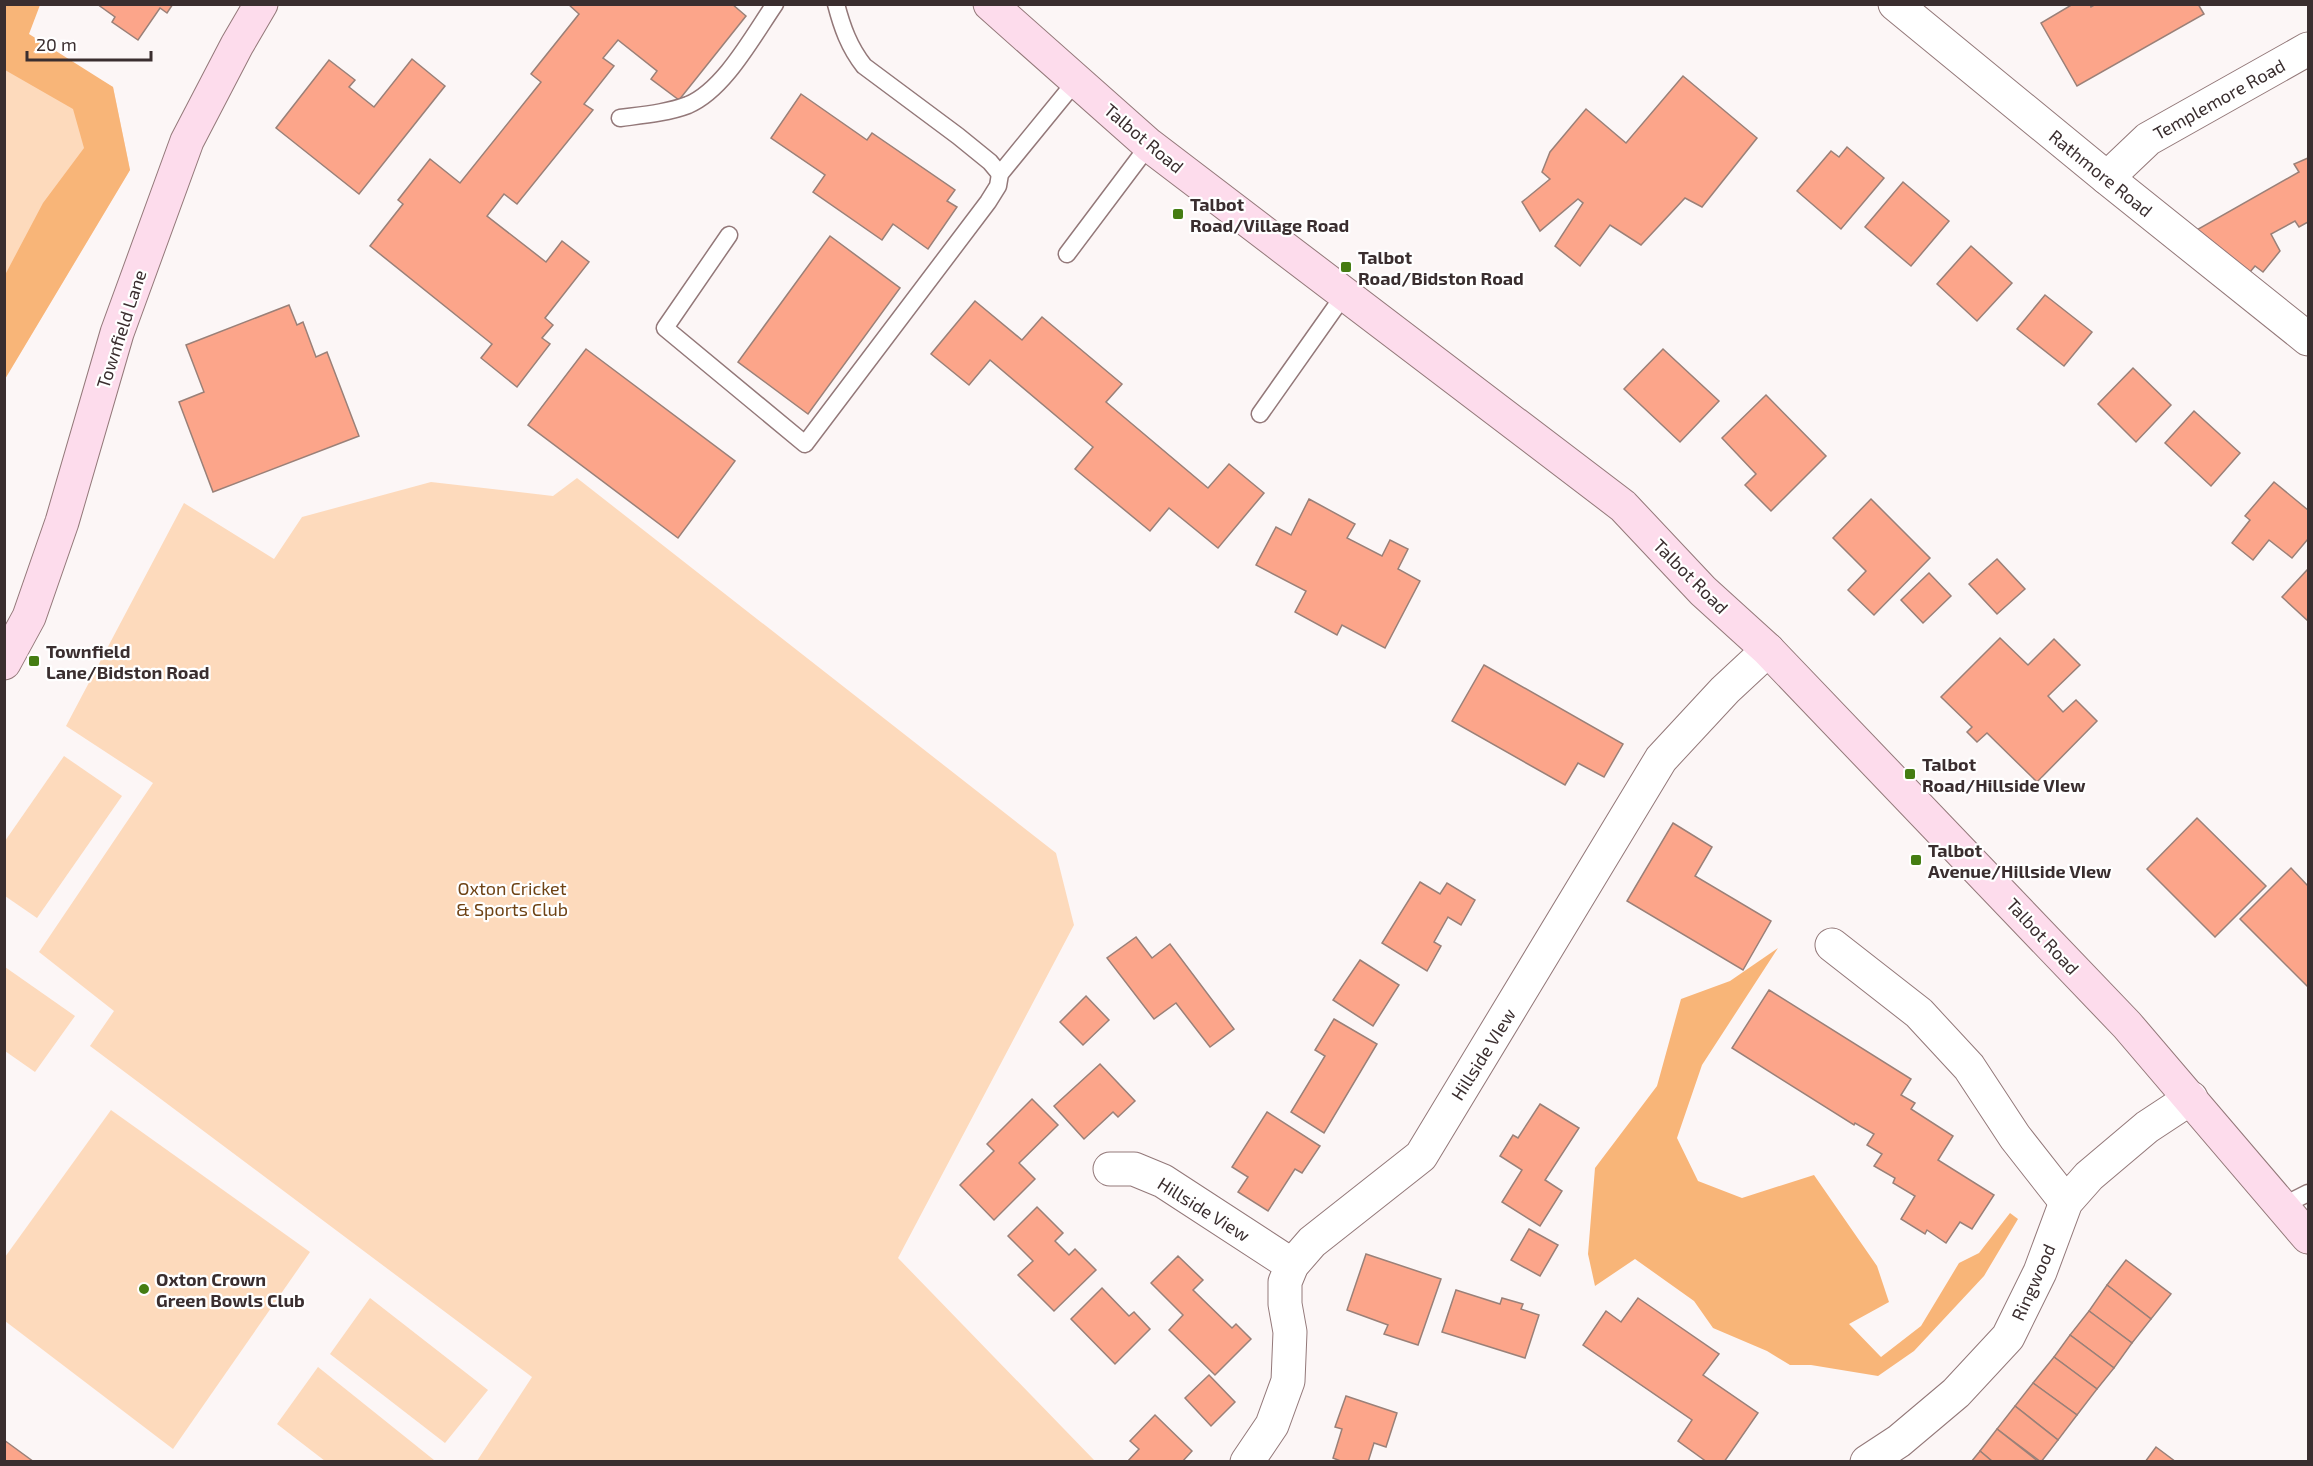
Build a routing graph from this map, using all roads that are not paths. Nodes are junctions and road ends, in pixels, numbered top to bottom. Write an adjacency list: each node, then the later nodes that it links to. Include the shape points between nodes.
1 (261, 4): 18 (main road, Townfield Lane, via 187,141 117,333 62,522 29,617)
2 (775, 4): 8 (lane, via 745,49 702,98 667,111)
3 (836, 4): 10 (lane, via 850,45 864,66 958,136)
4 (990, 4): 7 (main road, Talbot Road)
5 (1895, 4): 11 (street, Rathmore Road)
6 (2308, 50): 11 (street, Templemore Road, via 2148,140)
7 (1076, 81): 9 (main road, Talbot Road); 10 (lane)
8 (620, 118)
9 (1149, 145): 13 (lane); 14 (main road, Talbot Road)
10 (1000, 174): 12 (lane, via 988,202 805,444 665,328)
11 (2107, 178): 15 (street, Rathmore Road)
12 (729, 235)
13 (1067, 254)
14 (1344, 295): 16 (lane); 17 (main road, Talbot Road, via 1623,506 1703,591)
15 (2308, 339)
16 (1260, 414)
17 (1768, 650): 20 (main road, Talbot Road, via 2111,1008); 25 (street, Hillside VIew, via 1661,759 1420,1156 1312,1242)
18 (4, 663)
19 (1832, 945): 23 (street, via 1919,1012 1969,1067 2015,1137)
20 (2191, 1098): 22 (main road, Talbot Road); 23 (street, Ringwood, via 2146,1127)
21 (1110, 1169): 25 (street, Hillside View, via 1134,1169 1163,1182)
22 (2295, 1200): 24 (main road, Talbot Road)
23 (2066, 1202): 27 (street, Ringwood, via 2040,1272 2008,1337 1956,1393 1899,1441)
24 (2308, 1237)
25 (1292, 1265): 26 (street, Hillside VIew, via 1285,1282 1290,1332 1288,1381 1272,1425)
26 (1247, 1461)
27 (1866, 1461)

